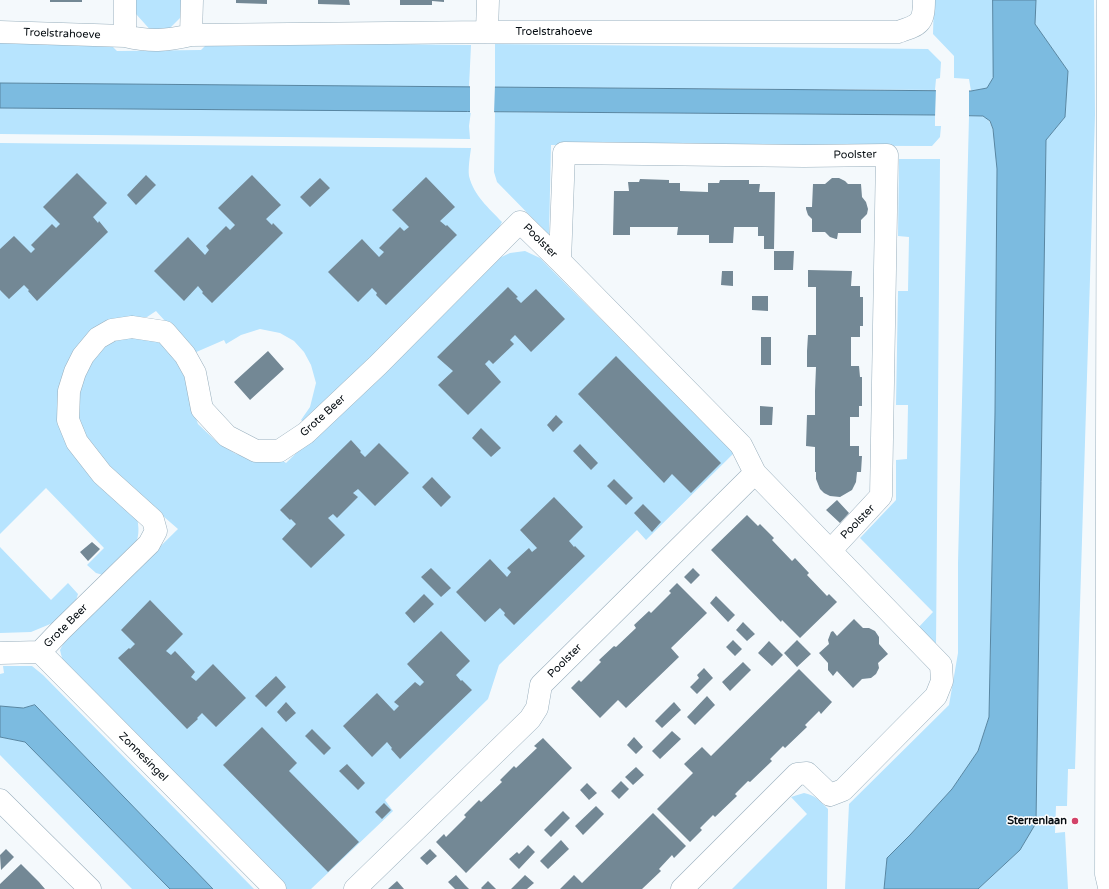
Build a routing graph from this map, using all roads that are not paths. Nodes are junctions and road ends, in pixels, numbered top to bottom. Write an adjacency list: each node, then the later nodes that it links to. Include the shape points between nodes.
1 (125, 0): 9 (street)
2 (192, 0): 8 (street)
3 (488, 0): 7 (street)
4 (924, 0): 7 (street, Troelstrahoeve, via 924,14 916,26 898,32)
5 (1108, 0): 17 (street)
6 (0, 32): 9 (street, Troelstrahoeve)
7 (487, 32): 8 (street, Troelstrahoeve)
8 (191, 35): 9 (street, Troelstrahoeve, via 171,40 143,40)
9 (125, 36)
10 (520, 222): 11 (street, Poolster); 14 (street, Grote Beer, via 306,434 279,451 256,451 227,436 202,409 195,373 185,355 165,332 132,327 112,330 98,338 83,356 75,372 69,391 68,420 81,448 102,474 153,520 156,531 149,544)
11 (560, 261): 12 (street, Poolster, via 741,445); 13 (street, Poolster, via 564,153 887,155 882,496)
12 (755, 473): 13 (street, Poolster); 20 (street, Poolster, via 541,685 537,708 530,719)
13 (830, 550): 21 (street, Poolster, via 941,665 942,681 936,696 843,790 830,795 807,773 797,774)
14 (40, 652): 15 (street); 19 (street, Zonnesingel)
15 (0, 653)
16 (0, 800): 18 (street)
17 (1106, 883)
18 (90, 889)
19 (275, 889)
20 (355, 889)
21 (682, 889)

